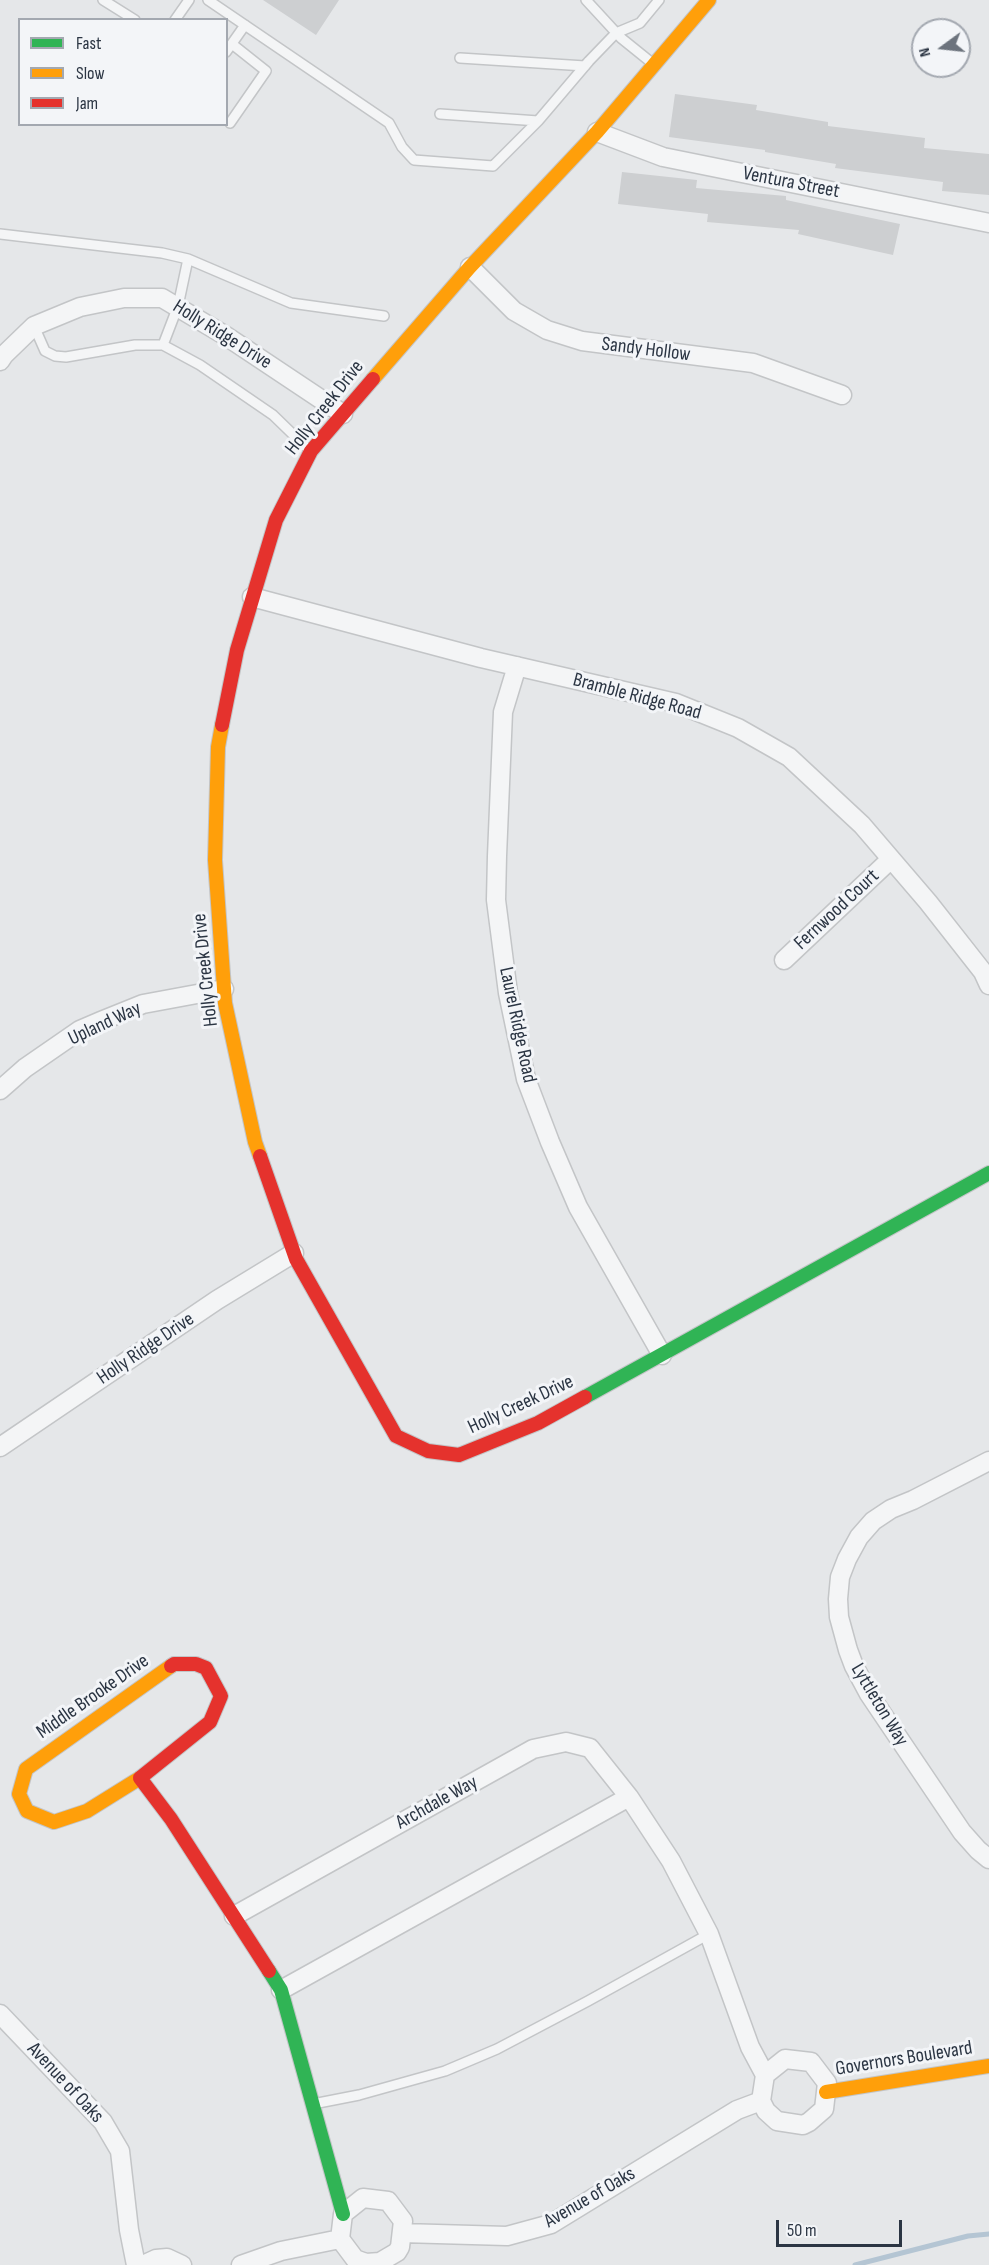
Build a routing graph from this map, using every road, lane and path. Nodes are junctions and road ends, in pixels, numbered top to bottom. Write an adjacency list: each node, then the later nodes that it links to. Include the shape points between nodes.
1 (103, 0): 7 (lane)
2 (189, 0): 8 (lane)
3 (208, 0): 9 (lane)
4 (586, 0): 10 (lane)
5 (659, 0): 10 (lane, via 640,23)
6 (709, 0): 13 (street, Holly Creek Drive)
7 (132, 18)
8 (176, 18)
9 (245, 25): 11 (lane); 16 (lane, via 389,123 414,160 493,166)
10 (616, 33): 13 (lane); 14 (lane)
11 (229, 48): 17 (lane, via 266,71)
12 (460, 58): 14 (lane)
13 (654, 65): 18 (street, Holly Creek Drive)
14 (585, 66): 16 (lane)
15 (440, 114): 16 (lane)
16 (538, 121)
17 (230, 123)
18 (597, 132): 19 (street, Ventura Street, via 663,157); 22 (street, Holly Creek Drive)
19 (989, 223)
20 (0, 234): 21 (lane)
21 (188, 259): 23 (lane); 24 (lane, via 291,303)
22 (470, 267): 28 (street, Sandy Hollow, via 514,311 548,330 582,341 753,363); 29 (street, Holly Creek Drive)
23 (178, 306): 25 (street, Holly Ridge Drive, via 162,298 124,298 80,307); 26 (lane); 29 (street, Holly Ridge Drive)
24 (384, 316)
25 (34, 326): 26 (lane, via 45,351 55,356); 27 (street, Holly Ridge Drive)
26 (163, 345): 30 (lane, via 200,364 273,415)
27 (0, 361)
28 (842, 395)
29 (343, 414): 30 (street, Holly Creek Drive)
30 (311, 451): 31 (street, Holly Creek Drive, via 276,520)
31 (252, 597): 32 (street, Bramble Ridge Road); 36 (street, Holly Creek Drive, via 218,747 215,860)
32 (517, 666): 33 (street, Bramble Ridge Road, via 676,703 738,728 789,758 862,825); 40 (street, Laurel Ridge Road, via 503,712 496,900 508,993 526,1079 578,1207)
33 (891, 859): 34 (street, Fernwood Court); 35 (street, Bramble Ridge Road, via 983,972)
34 (783, 960)
35 (989, 985)
36 (224, 989): 37 (street, Upland Way, via 143,1005 81,1030); 39 (street, Holly Creek Drive, via 255,1142)
37 (0, 1090)
38 (989, 1173): 40 (street, Holly Creek Drive)
39 (294, 1253): 40 (street, Holly Creek Drive, via 396,1436 428,1450 459,1455 538,1423); 41 (street, Holly Ridge Drive, via 217,1300)
40 (662, 1354)
41 (0, 1447)
42 (989, 1461): 45 (street, Lyttleton Way, via 873,1521 847,1559 838,1599 848,1650 869,1694 962,1832)
43 (140, 1778): 43 (street, Middle Brooke Drive, via 210,1722 220,1696 206,1668 174,1664 26,1769 19,1794 27,1811 54,1822 87,1811); 46 (street)
44 (629, 1797): 46 (street, Archdale Way, via 590,1748 566,1742 533,1749); 47 (street, Archdale Way, via 671,1861); 48 (street)
45 (989, 1859)
46 (234, 1916): 48 (street)
47 (709, 1934): 51 (street, Archdale Way, via 750,2047); 54 (lane, via 578,2007 445,2072)
48 (281, 1990): 54 (street)
49 (0, 2014): 58 (street, Avenue of Oaks, via 103,2121 120,2151)
50 (989, 2066): 52 (street, Governors Boulevard)
51 (765, 2074): 52 (street, via 785,2059 811,2062 827,2083); 53 (street)
52 (826, 2092): 53 (street, via 824,2109 803,2125 777,2121)
53 (761, 2100): 56 (street, Avenue of Oaks, via 737,2110 551,2224 507,2236)
54 (314, 2104): 55 (street)
55 (343, 2214): 56 (street, via 363,2198 387,2201 403,2221); 57 (street)
56 (402, 2233): 57 (street, via 397,2252 380,2262 355,2259)
57 (340, 2239): 61 (street, via 281,2251)
58 (136, 2265)
59 (143, 2265): 60 (street, via 167,2258)
60 (182, 2265)
61 (241, 2265)

